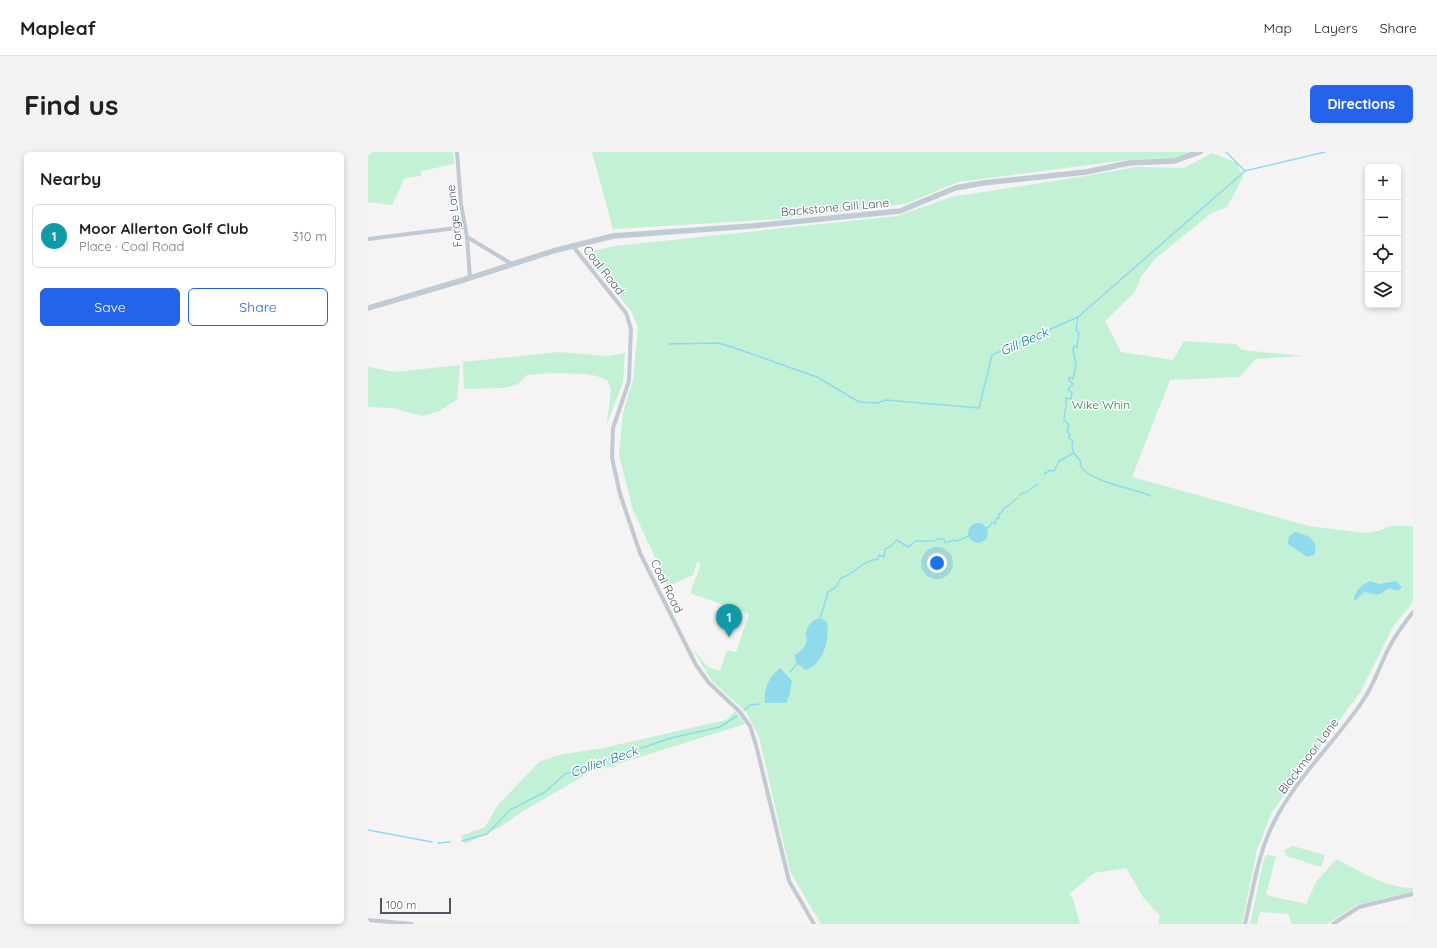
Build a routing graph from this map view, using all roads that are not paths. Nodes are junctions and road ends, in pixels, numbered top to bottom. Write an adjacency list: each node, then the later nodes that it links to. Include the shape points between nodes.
1 (457, 152): 3 (street, Forge Lane)
2 (1200, 152): 6 (street, Backstone Gill Lane, via 1174,161 1129,163 1086,172 955,188 900,211 751,226 620,235)
3 (464, 227): 4 (street, Forge Lane); 5 (street)
4 (467, 237): 7 (street); 8 (street, Forge Lane)
5 (368, 239)
6 (572, 245): 7 (street, Backstone Gill Lane); 14 (street, Coal Road, via 626,313 631,329 629,381 613,428 612,458 620,494 640,553 696,665 709,683 739,711 750,726 789,881)
7 (512, 264): 8 (street, Backstone Gill Lane)
8 (470, 278): 9 (street, Backstone Gill Lane)
9 (368, 308)
10 (1413, 612): 15 (street, Blackmoor Lane, via 1384,656 1362,702 1273,822 1262,852)
11 (1413, 894): 16 (street, via 1360,908)
12 (368, 920): 13 (street)
13 (412, 924)
14 (814, 924)
15 (1246, 924)
16 (1333, 924)

